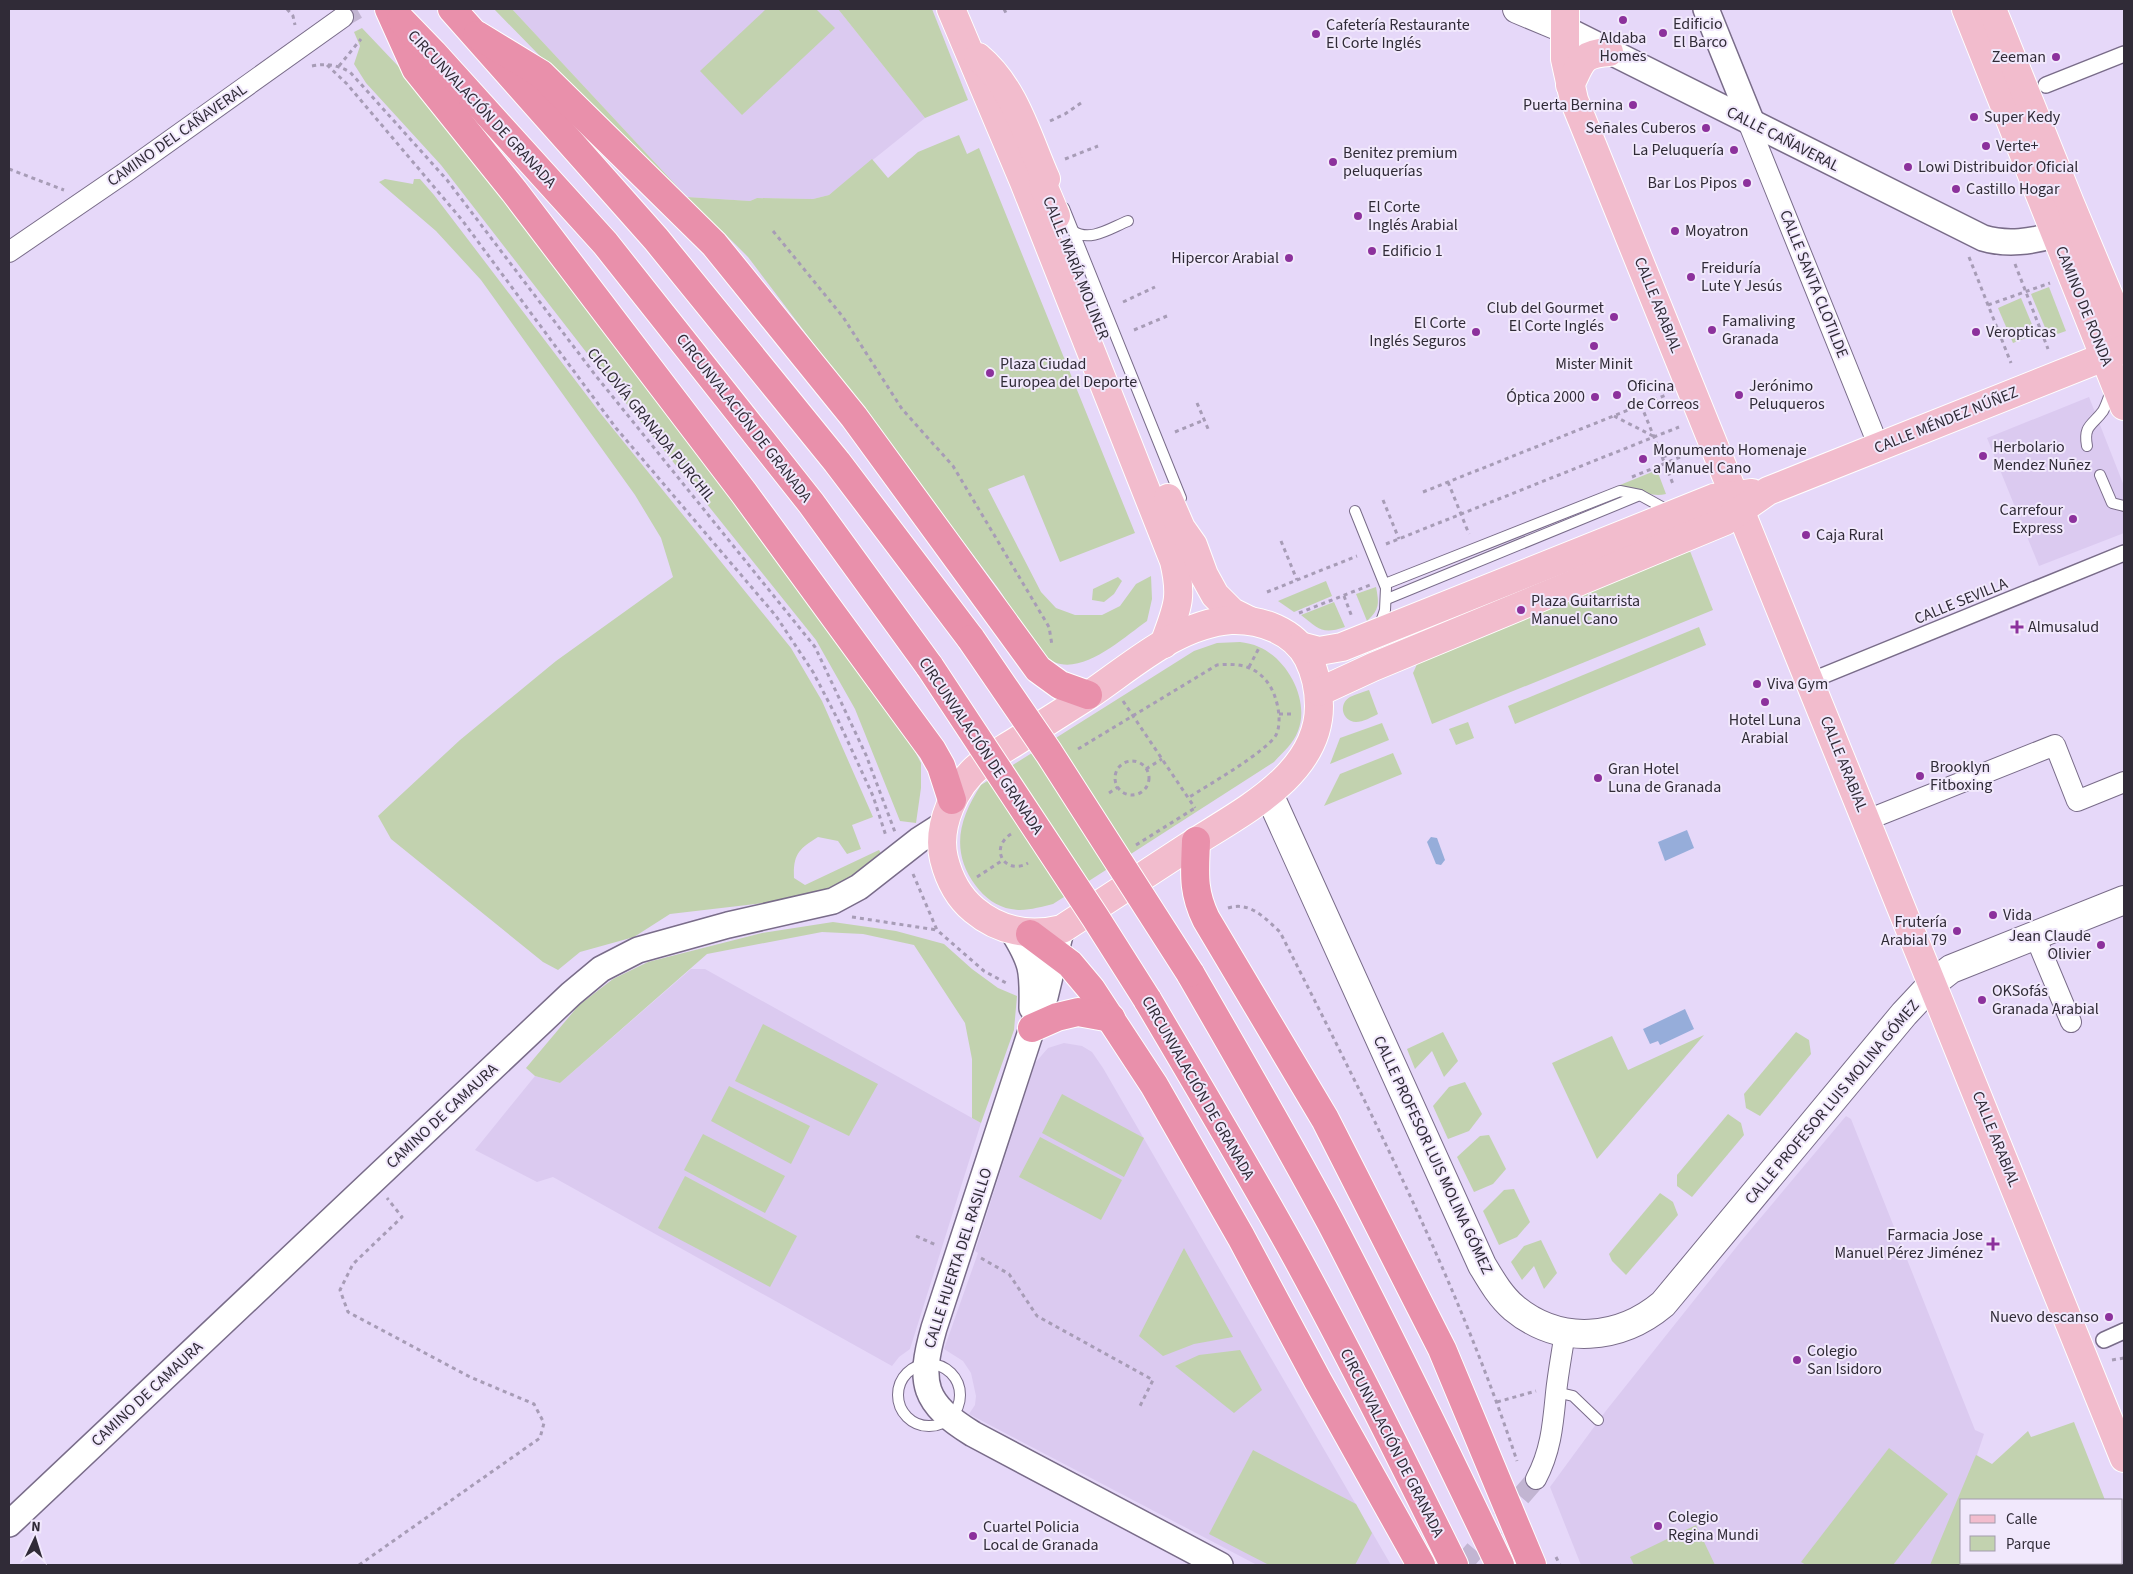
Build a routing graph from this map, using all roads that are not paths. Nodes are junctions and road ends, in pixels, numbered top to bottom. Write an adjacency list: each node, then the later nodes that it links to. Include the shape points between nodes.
1 (389, 9): 53 (highway, via 416,69 514,191 732,477 932,750 941,766); 76 (highway, CIRCUNVALACIÓN DE GRANADA, bridge, via 605,243 811,503 930,667 1090,909 1220,1122 1377,1410)
2 (452, 9): 10 (highway)
3 (951, 9): 17 (main road, CALLE MARÍA MOLINER, via 969,50)
4 (1517, 9): 9 (main road, CALLE CAÑAVERAL)
5 (1706, 9): 14 (street, CALLE SANTA CLOTILDE)
6 (1966, 9): 23 (main road, CAMINO DE RONDA)
7 (1992, 9): 20 (main road, CAMINO DE RONDA)
8 (344, 17): 26 (street, CAMINO DEL CAÑAVERAL)
9 (1565, 19): 11 (street, CALLE CAÑAVERAL); 13 (main road, CALLE ARABIAL, via 1565,59)
10 (477, 35): 50 (highway, via 542,74 714,244 854,418 1038,669 1060,685); 77 (highway, bridge, via 656,239 838,462 970,639 1049,753 1190,973 1260,1095 1331,1223)
11 (1609, 52): 13 (main road, via 1584,59); 16 (street, CALLE CAÑAVERAL)
12 (2124, 54): 15 (street)
13 (1570, 85): 32 (main road, CALLE ARABIAL)
14 (1737, 85): 16 (street, via 1712,94); 18 (street, CALLE SANTA CLOTILDE)
15 (2046, 85)
16 (1691, 93): 18 (street, CALLE CAÑAVERAL)
17 (1003, 103): 19 (main road, CALLE MARÍA MOLINER); 41 (main road, CALLE MARÍA MOLINER)
18 (1750, 123): 23 (street, CALLE CAÑAVERAL, via 1983,238 2025,241); 31 (street, CALLE SANTA CLOTILDE)
19 (1053, 186): 22 (lane); 41 (main road, CALLE MARÍA MOLINER, via 1043,185 1181,528)
20 (2070, 203): 23 (street, CAMINO DE RONDA); 27 (main road, CAMINO DE RONDA)
21 (1128, 220): 24 (lane)
22 (1073, 231): 24 (lane, via 1081,236); 25 (lane)
23 (2055, 234): 28 (main road, CAMINO DE RONDA)
24 (1090, 236): 25 (lane)
25 (1081, 251): 41 (lane, via 1187,514)
26 (9, 252)
27 (2124, 332)
28 (2114, 353): 29 (main road, CAMINO DE RONDA); 31 (main road, CALLE MÉNDEZ NÚÑEZ)
29 (2120, 394): 30 (lane, via 2088,427)
30 (2088, 446)
31 (1879, 447): 36 (main road, CALLE MÉNDEZ NÚÑEZ)
32 (1702, 450): 35 (main road, via 1709,460); 36 (main road, CALLE ARABIAL)
33 (2100, 475): 37 (lane, via 2112,503)
34 (1640, 495): 39 (lane); 42 (lane, via 1620,491); 43 (lane)
35 (1704, 502): 36 (main road, via 1714,498); 39 (main road)
36 (1738, 503): 48 (main road, CALLE ARABIAL); 49 (main road, via 1725,521)
37 (2124, 506)
38 (1355, 511): 42 (lane)
39 (1675, 514): 45 (main road)
40 (2124, 552): 48 (street, CALLE SEVILLA)
41 (1188, 558): 44 (main road, CALLE MARÍA MOLINER, via 1218,600); 46 (main road, CALLE MARÍA MOLINER, via 1179,584 1179,600)
42 (1380, 584): 43 (lane)
43 (1387, 599): 45 (lane, via 1384,616)
44 (1248, 620): 46 (main road, via 1206,624); 47 (main road, via 1278,630)
45 (1365, 630): 47 (main road, via 1331,650)
46 (1164, 644): 50 (main road)
47 (1300, 646): 49 (main road, via 1314,672)
48 (1810, 681): 54 (main road, CALLE ARABIAL)
49 (1319, 692): 52 (main road, via 1314,737 1301,761)
50 (1088, 695): 53 (main road, via 980,765)
51 (2124, 782): 54 (street, via 2077,801 2054,745)
52 (1269, 794): 55 (main road); 64 (main road, CALLE PROFESOR LUIS MOLINA GÓMEZ, via 1482,1264 1496,1288 1514,1308 1535,1322)
53 (948, 812): 57 (main road, via 942,850 948,875 956,890 964,902 982,917); 73 (street, CAMINO DE CAMAURA, via 919,840 859,887 833,901 638,950 601,969)
54 (1866, 820): 60 (main road, CALLE ARABIAL)
55 (1196, 841): 59 (main road); 78 (highway, via 1194,883 1198,902 1325,1119 1442,1349)
56 (2124, 900): 58 (main road, CALLE PROFESOR LUIS MOLINA GÓMEZ)
57 (1021, 932): 59 (highway); 63 (street, CALLE HUERTA DEL RASILLO, via 1033,973)
58 (2035, 936): 60 (main road, CALLE PROFESOR LUIS MOLINA GÓMEZ, via 1951,969); 62 (street)
59 (1059, 941): 61 (highway); 63 (street, CALLE HUERTA DEL RASILLO, via 1045,997)
60 (1933, 983): 64 (main road, CALLE PROFESOR LUIS MOLINA GÓMEZ, via 1664,1304 1647,1317 1620,1330 1593,1334); 71 (main road, CALLE ARABIAL)
61 (1111, 1018): 63 (highway, via 1078,1012 1057,1016); 75 (highway, via 1154,1085 1241,1237)
62 (2071, 1022)
63 (1032, 1028): 67 (street, CALLE HUERTA DEL RASILLO, via 934,1328)
64 (1565, 1332): 68 (street)
65 (2124, 1332): 66 (street)
66 (2104, 1340)
67 (926, 1364): 69 (street, CALLE HUERTA DEL RASILLO, via 930,1396); 69 (lane, via 907,1373 900,1382 898,1402 902,1412 919,1425 930,1427)
68 (1556, 1392): 70 (lane, via 1573,1396); 72 (street, via 1547,1456)
69 (949, 1419): 74 (street, CALLE HUERTA DEL RASILLO)
70 (1598, 1420)
71 (2124, 1458)
72 (1528, 1473)
73 (9, 1524)
74 (1220, 1565)
75 (1421, 1565)
76 (1454, 1565)
77 (1500, 1565)
78 (1532, 1565)

